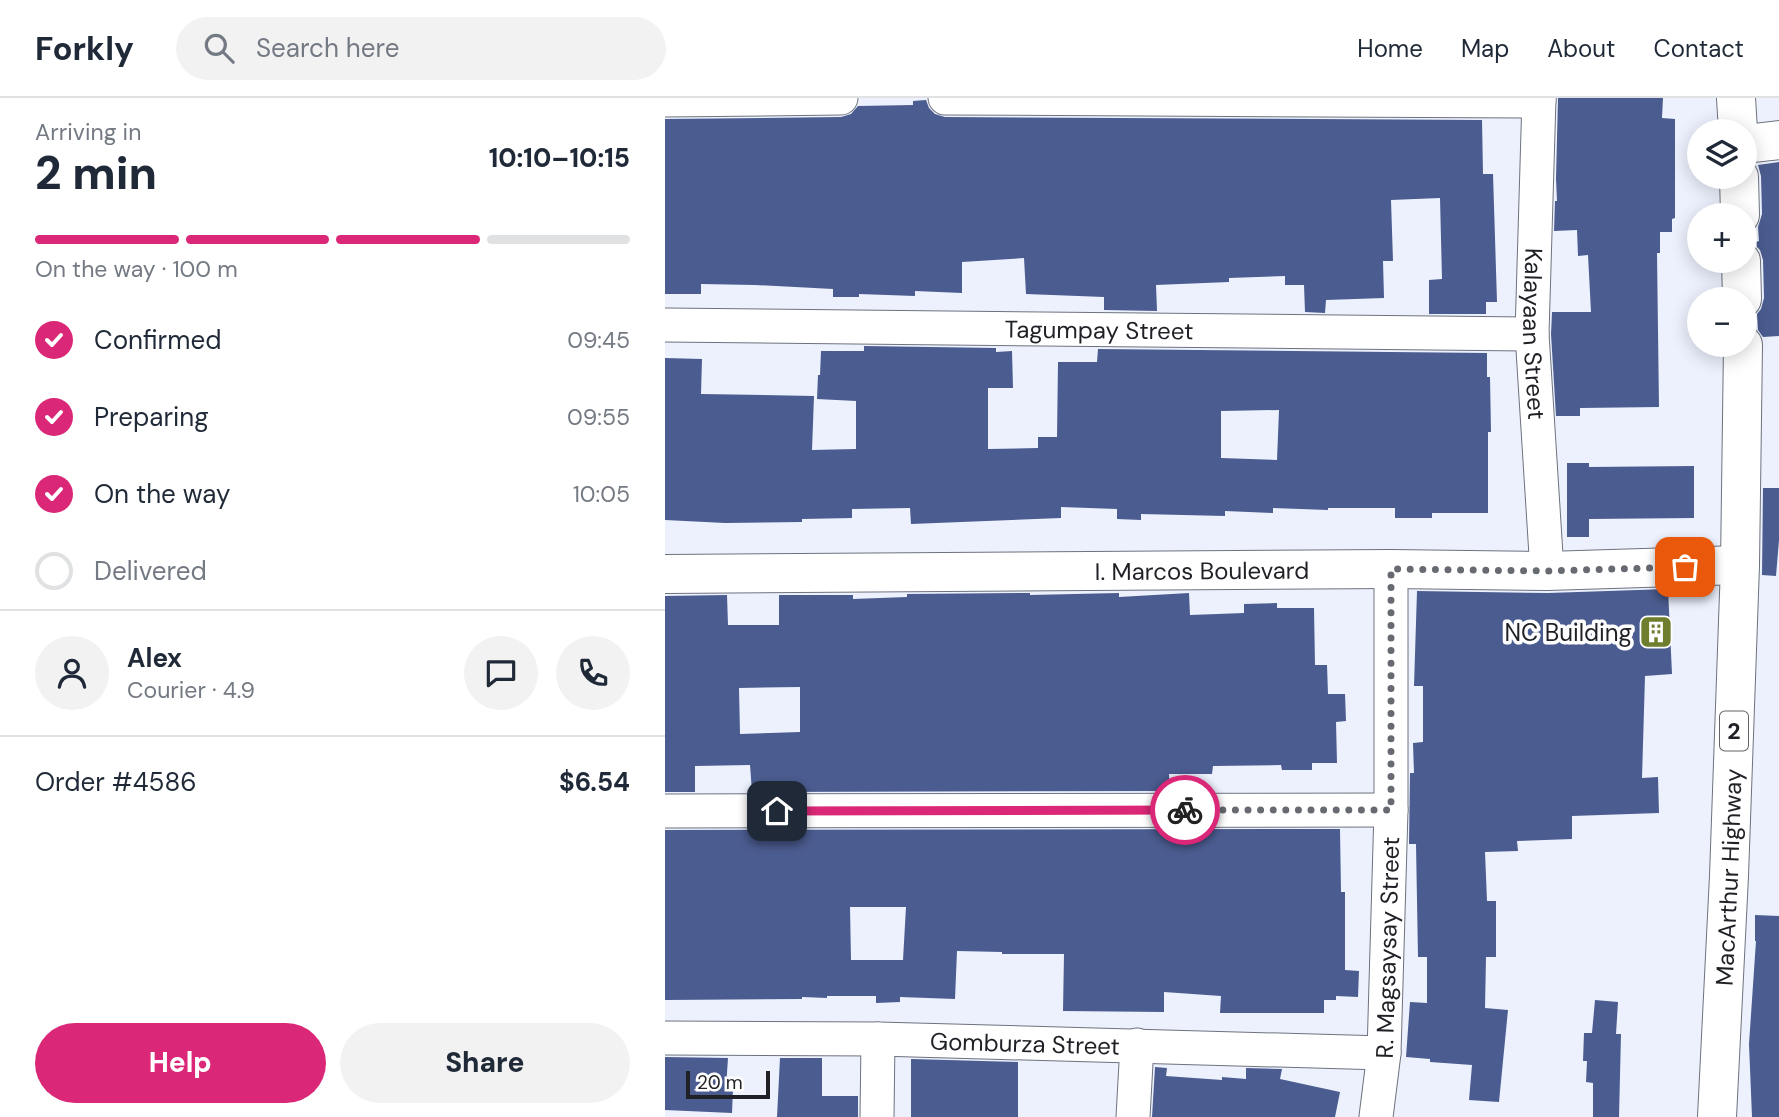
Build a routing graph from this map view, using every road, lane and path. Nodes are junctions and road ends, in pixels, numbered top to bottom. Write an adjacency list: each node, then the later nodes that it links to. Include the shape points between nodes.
1 (841, 98): 5 (street)
2 (945, 98): 4 (street)
3 (1737, 98): 6 (main road)
4 (1539, 99): 10 (street, Kalayaan Street)
5 (665, 100)
6 (1738, 119)
7 (1779, 140): 8 (main road)
8 (1757, 143)
9 (665, 325): 10 (street, Tagumpay Street)
10 (1532, 334): 14 (street, Kalayaan Street)
11 (1743, 357): 12 (main road, MacArthur Highway / 2)
12 (1740, 565): 14 (main road, I. Marcos Boulevard); 25 (main road, MacArthur Highway / 2)
13 (1391, 569): 14 (main road, I. Marcos Boulevard); 15 (main road, I. Marcos Boulevard); 16 (street, R. Magsaysay Street)
14 (1547, 571)
15 (665, 574)
16 (1391, 810): 17 (street); 21 (street, R. Magsaysay Street)
17 (665, 811)
18 (665, 1038): 19 (street, Gomburza Street)
19 (878, 1039): 20 (street, Gomburza Street); 22 (street)
20 (1137, 1045): 21 (street, Gomburza Street); 23 (street)
21 (1384, 1053): 24 (street, R. Magsaysay Street)
22 (877, 1117)
23 (1133, 1117)
24 (1376, 1117)
25 (1717, 1117)

